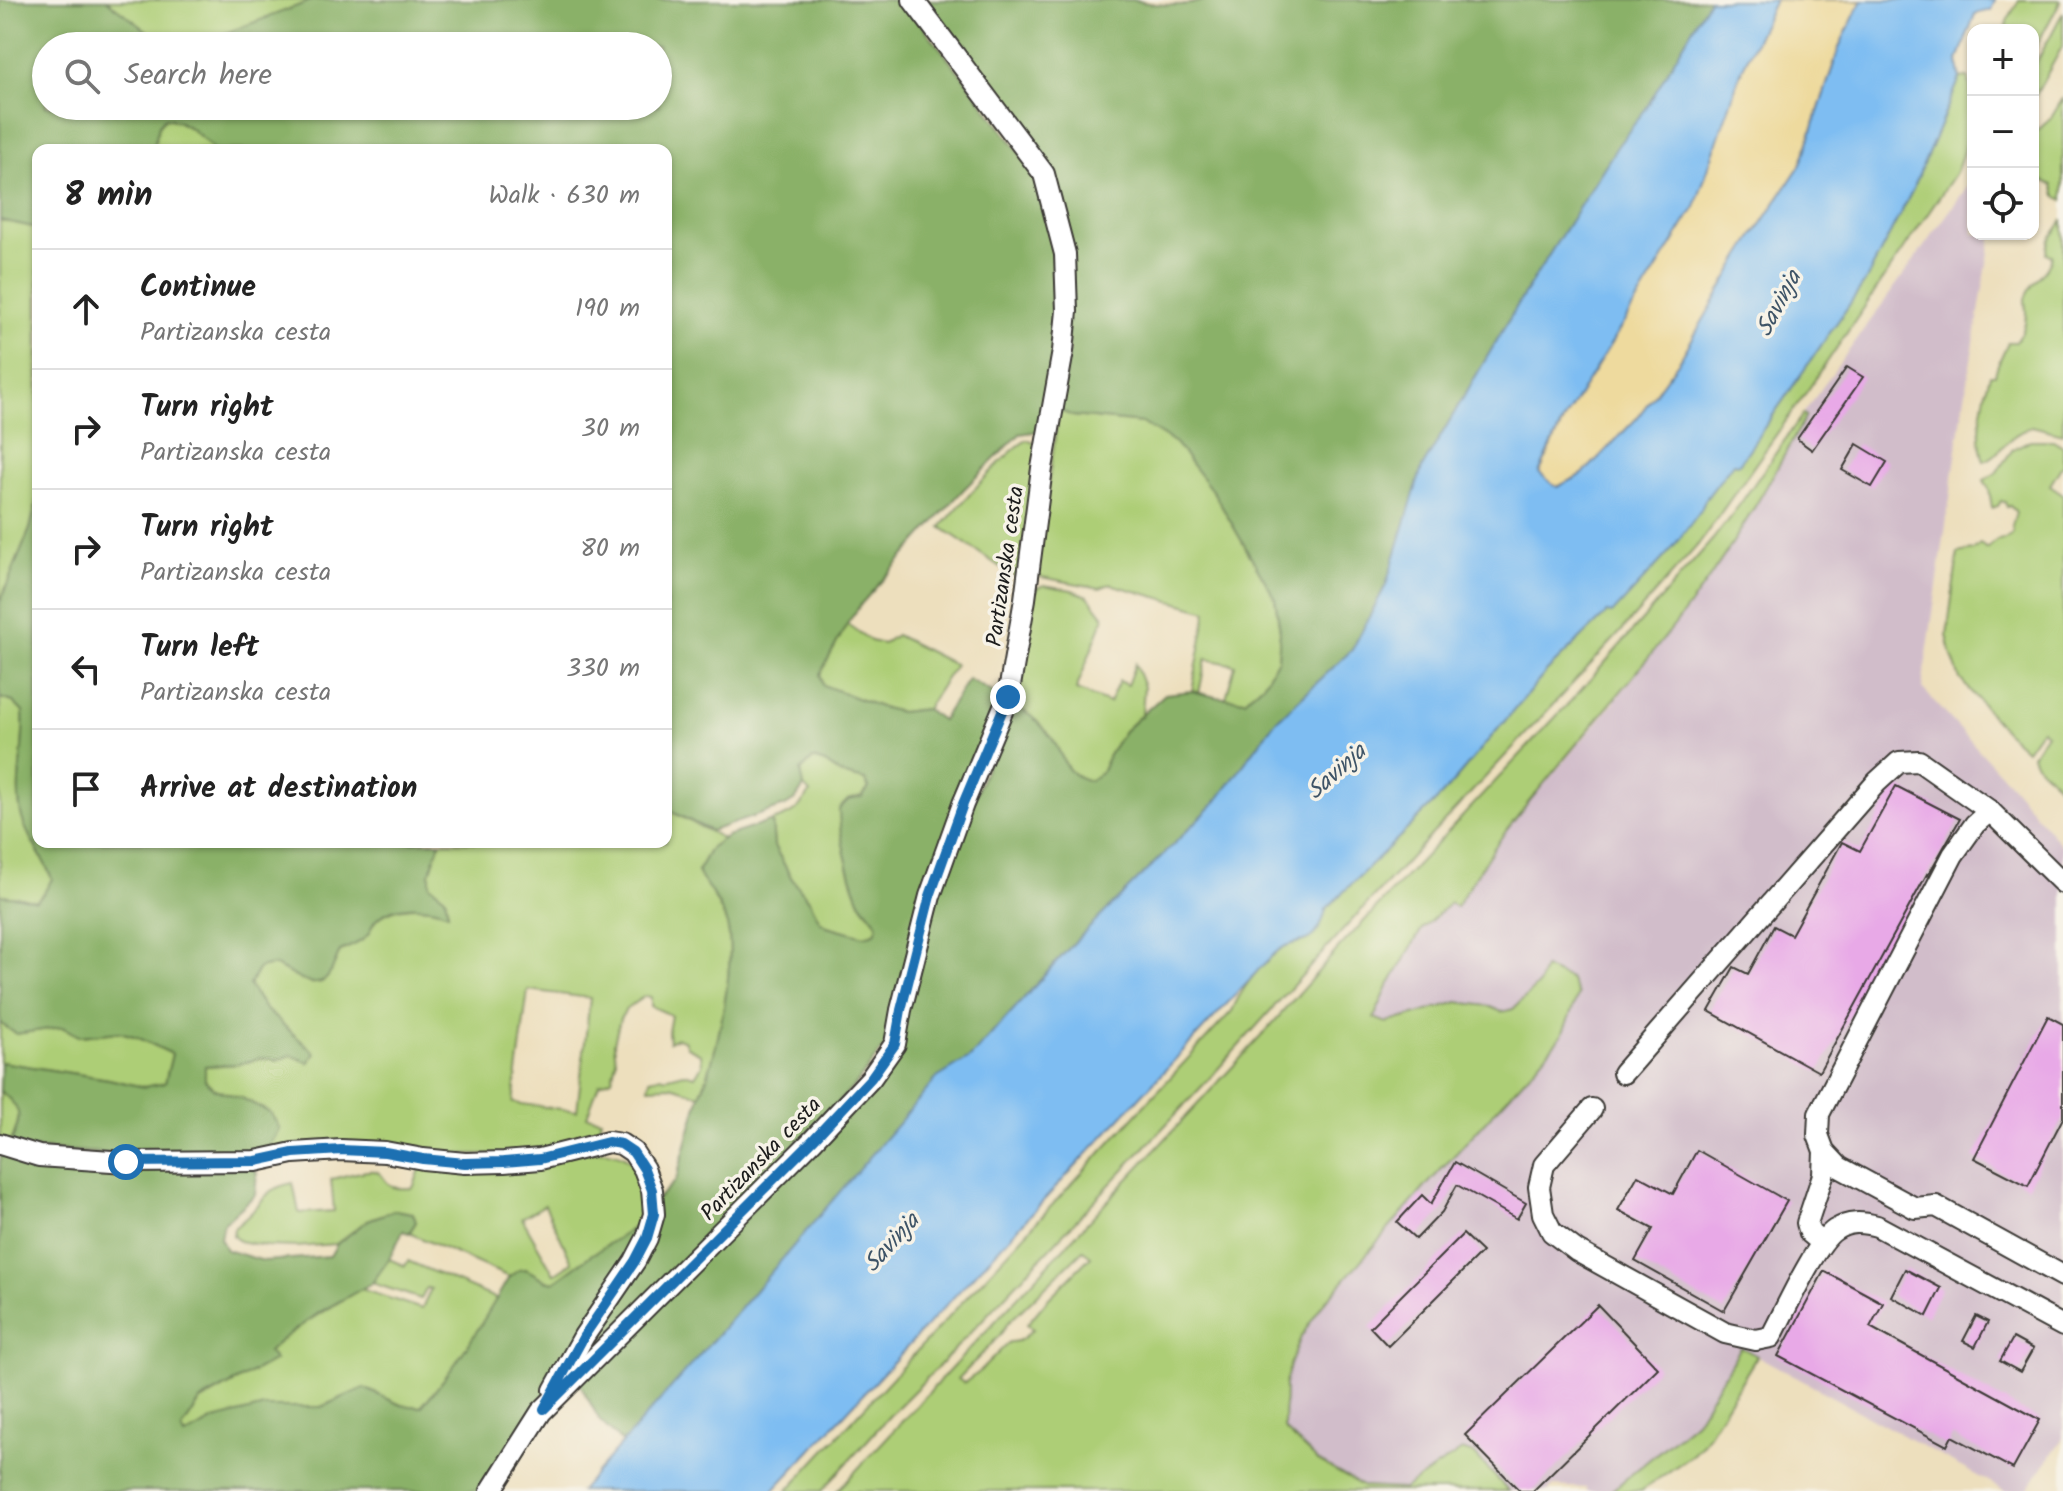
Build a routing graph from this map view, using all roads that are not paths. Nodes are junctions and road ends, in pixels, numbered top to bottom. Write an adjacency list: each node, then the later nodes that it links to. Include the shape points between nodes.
1 (913, 0): 11 (street, Partizanska cesta, via 1044,174 1065,254 1063,351 1008,697 930,896 895,1044 813,1140)
2 (1990, 811): 3 (street); 4 (street, via 1919,761 1899,762); 7 (street, via 1953,855 1819,1114)
3 (2063, 883)
4 (1623, 1073)
5 (1592, 1109): 8 (street, via 1544,1165 1539,1187 1552,1232 1577,1251 1725,1333 1756,1340 1771,1337)
6 (3, 1145): 11 (street, Partizanska cesta, via 39,1156 126,1162 256,1161 341,1150 478,1163 540,1159 608,1142 621,1144 644,1169 654,1214 635,1261 584,1336)
7 (1824, 1151): 8 (street, via 1823,1175 1807,1223); 9 (street, via 1839,1167 1915,1208 1936,1206)
8 (1821, 1242): 10 (street, via 1848,1224 1877,1226)
9 (2063, 1276)
10 (2063, 1326)
11 (544, 1409): 12 (street, Partizanska cesta)
12 (491, 1491)

